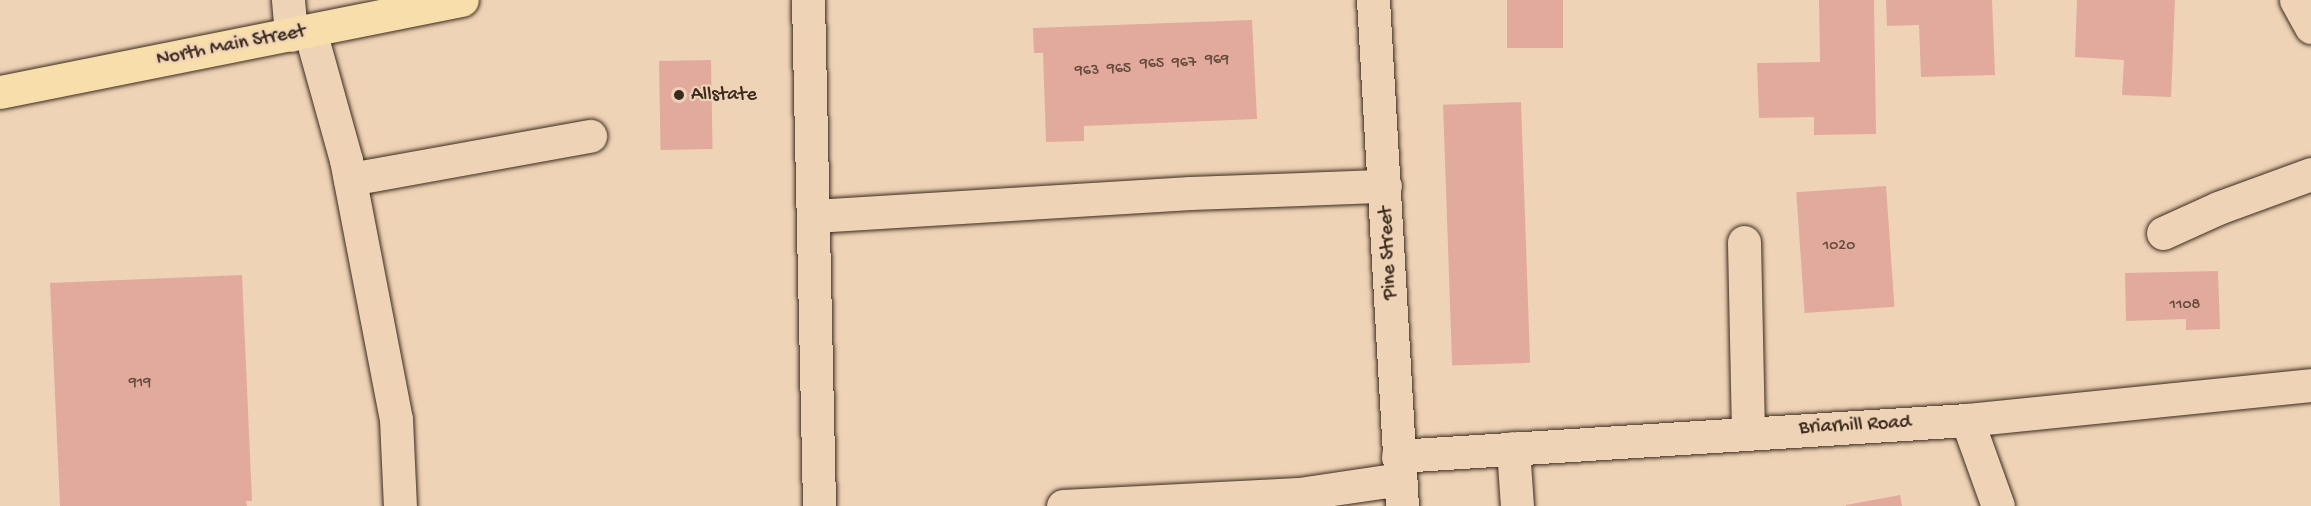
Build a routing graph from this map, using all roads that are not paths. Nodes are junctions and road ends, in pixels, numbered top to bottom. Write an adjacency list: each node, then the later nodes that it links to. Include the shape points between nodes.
1 (288, 0): 8 (street)
2 (462, 0): 6 (main road, North Main Street)
3 (808, 0): 14 (street)
4 (1373, 0): 13 (street, Pine Street)
5 (2296, 0): 7 (street)
6 (422, 4): 8 (main road, North Main Street)
7 (2311, 27)
8 (300, 33): 9 (main road, North Main Street); 12 (street)
9 (0, 92)
10 (590, 136): 12 (street)
11 (2311, 174): 15 (street)
12 (350, 179): 23 (street, via 396,419)
13 (1385, 186): 14 (street, via 1190,193); 21 (street, Pine Street)
14 (814, 216): 24 (street)
15 (2163, 233)
16 (1744, 242): 19 (street)
17 (2311, 385): 18 (street, Briarhill Road)
18 (1967, 420): 19 (street, Briarhill Road); 27 (street)
19 (1748, 432): 20 (street, Briarhill Road)
20 (1513, 448): 21 (street, Briarhill Road); 26 (street)
21 (1400, 480): 22 (street, Briarhill Road)
22 (1306, 500): 25 (street, Briarhill Road)
23 (400, 506)
24 (819, 506)
25 (1063, 506)
26 (1516, 506)
27 (1998, 506)

